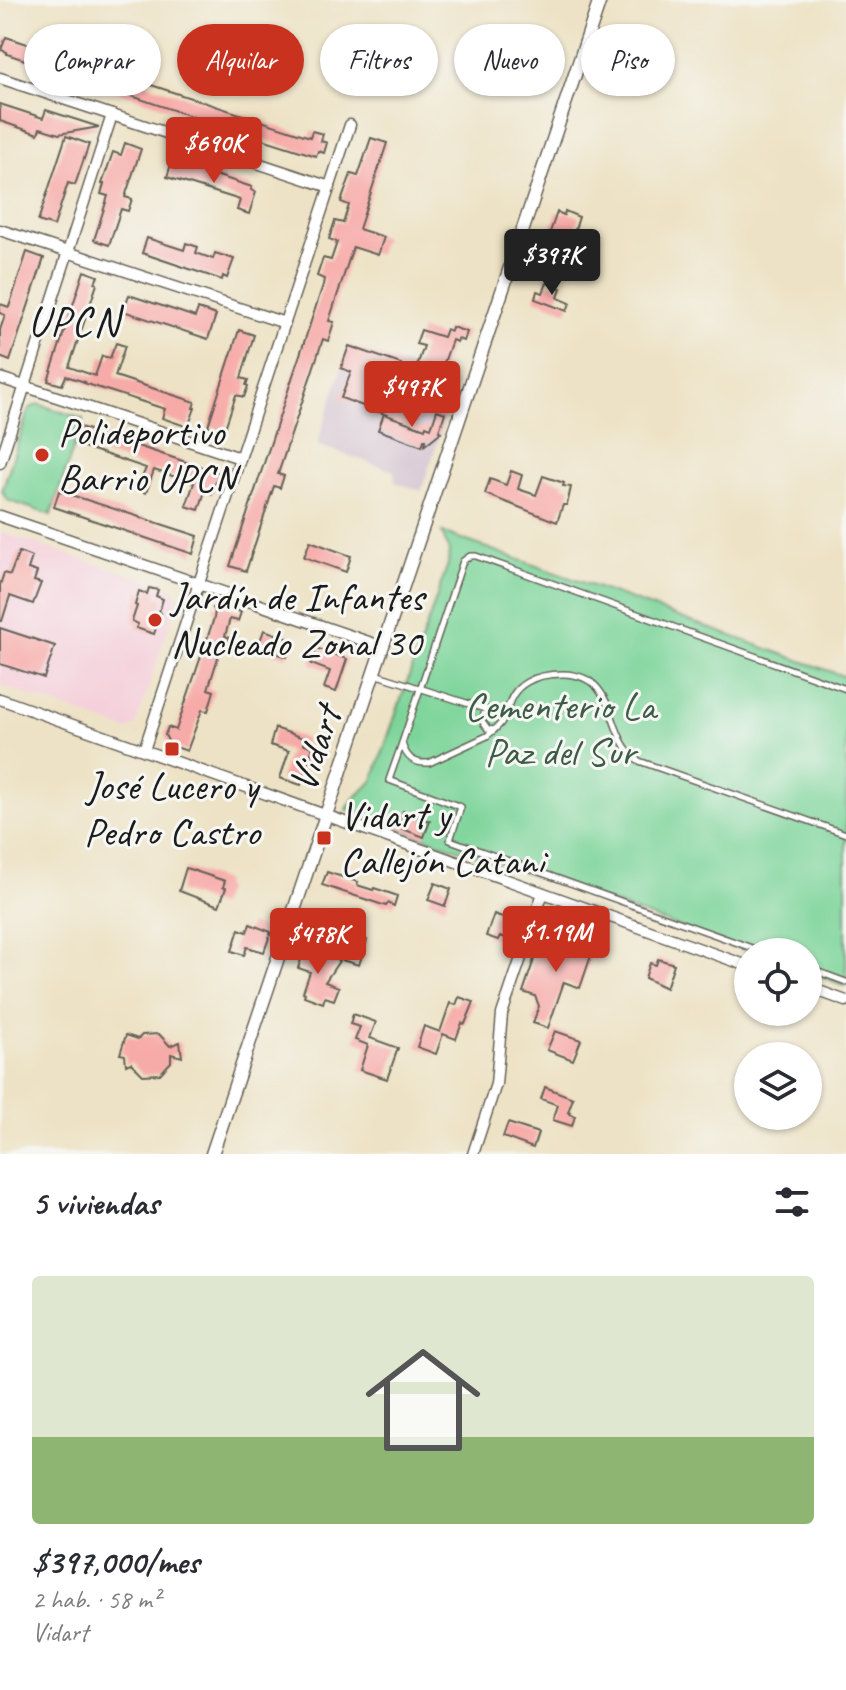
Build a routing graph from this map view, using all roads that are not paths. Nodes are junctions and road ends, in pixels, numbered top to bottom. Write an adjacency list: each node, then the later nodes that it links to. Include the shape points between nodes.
1 (600, 0): 15 (street, Vidart)
2 (0, 78): 3 (street)
3 (112, 115): 5 (street); 7 (street)
4 (350, 125): 5 (street)
5 (330, 187): 8 (street)
6 (0, 230): 7 (street)
7 (68, 252): 8 (street); 10 (street)
8 (285, 323): 11 (street)
9 (0, 378): 10 (street)
10 (25, 386): 11 (street); 12 (street)
11 (240, 458): 14 (street)
12 (0, 463)
13 (0, 516): 14 (street)
14 (199, 584): 15 (street); 24 (street)
15 (383, 647): 16 (street, Vidart)
16 (374, 674): 17 (lane); 25 (street, Vidart)
17 (419, 688): 18 (lane, via 463,561 476,556); 20 (lane); 23 (lane)
18 (846, 689)
19 (0, 699): 24 (street)
20 (490, 710): 21 (lane); 22 (lane, via 482,721)
21 (504, 715): 22 (lane); 26 (lane, via 511,697 526,682 559,674 585,679 603,694 620,739 639,761)
22 (495, 730): 23 (lane, via 429,763 413,761)
23 (402, 743): 28 (lane, via 389,780 461,807 450,840)
24 (144, 750): 25 (street)
25 (327, 814): 27 (street); 34 (street, Vidart)
26 (846, 834)
27 (543, 893): 29 (street); 35 (street, via 502,1014 496,1084)
28 (734, 942)
29 (734, 961)
30 (822, 973): 31 (lane)
31 (846, 982)
32 (822, 992): 33 (street)
33 (846, 1001)
34 (212, 1154)
35 (473, 1154)

